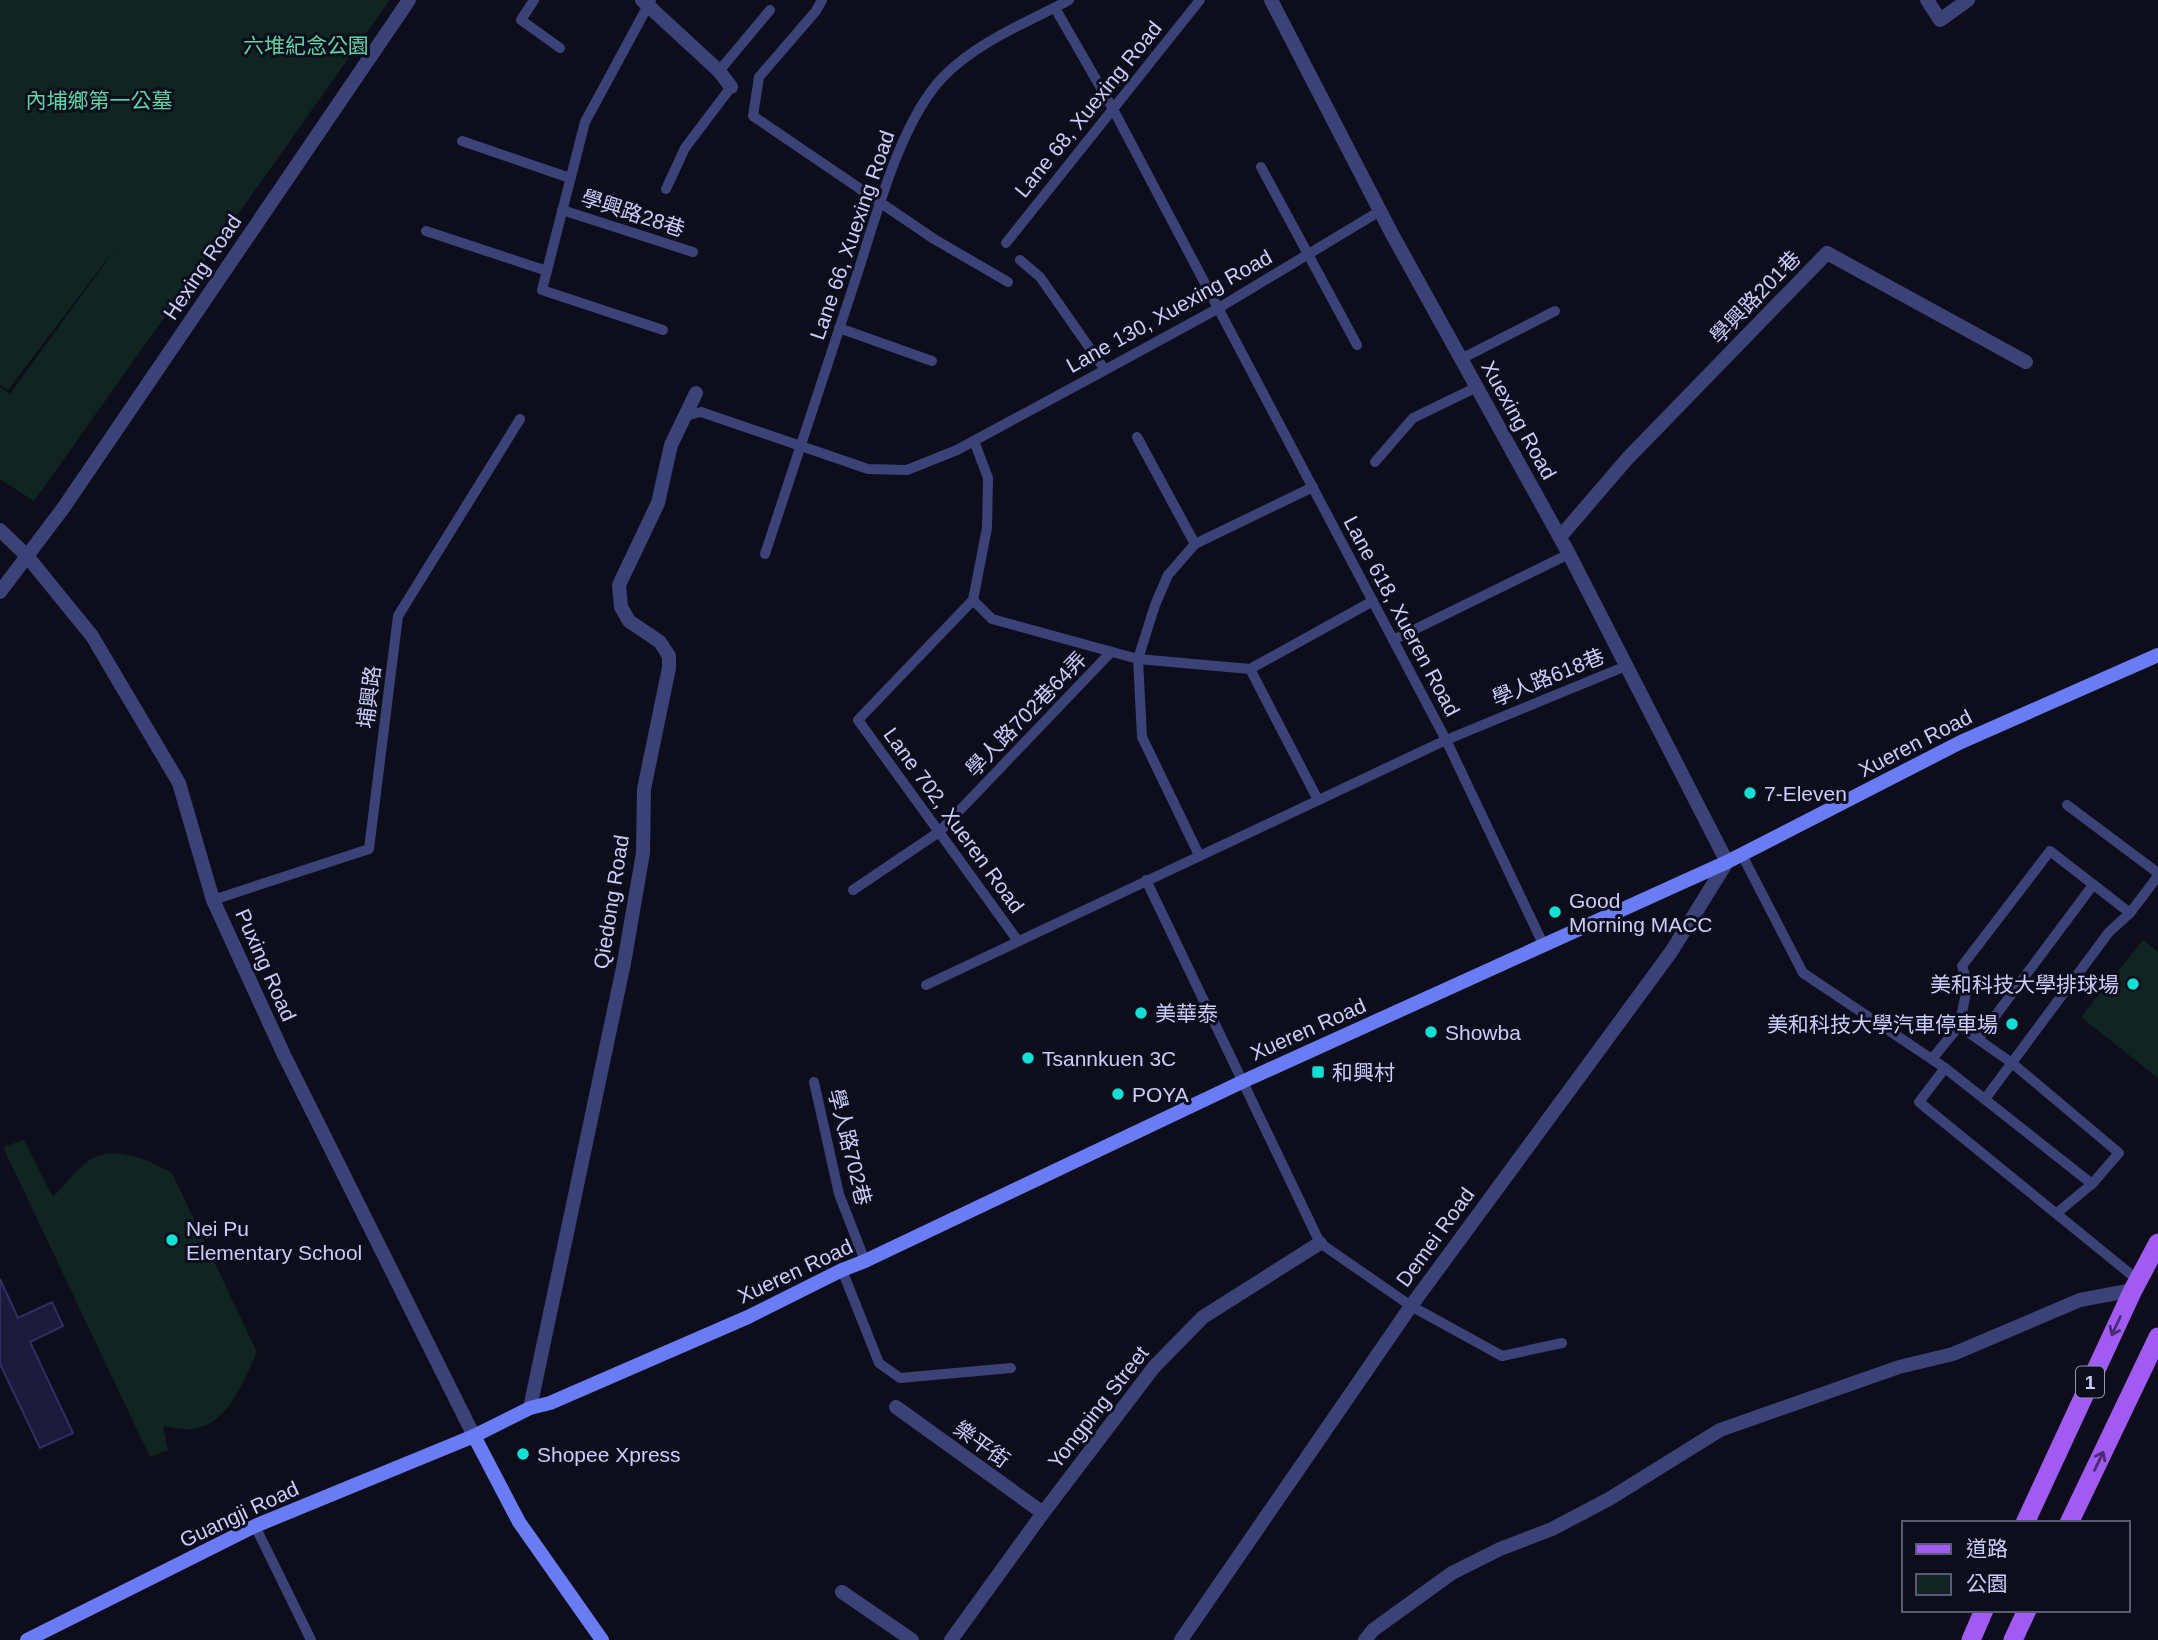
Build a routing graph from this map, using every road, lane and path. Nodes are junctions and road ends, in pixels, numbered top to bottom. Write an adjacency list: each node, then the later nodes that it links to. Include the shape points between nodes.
1 (409, 0): 53 (street, Hexing Road)
2 (534, 0): 12 (lane, via 521,20)
3 (822, 0): 20 (lane, via 760,78 753,116)
4 (1069, 0): 10 (lane, Lane 66, Xuexing Road)
5 (1200, 0): 15 (lane, Lane 68, Xuexing Road)
6 (1271, 0): 22 (street, Xuexing Road)
7 (1927, 0): 8 (street, via 1940,20)
8 (1968, 0)
9 (646, 2): 13 (street); 18 (lane, via 584,122)
10 (1055, 8): 15 (lane, Lane 618, Xueren Road); 20 (lane, Lane 66, Xuexing Road, via 967,55 941,79 907,132)
11 (770, 10): 13 (lane)
12 (560, 48)
13 (719, 71): 14 (street)
14 (731, 87): 19 (lane, via 685,148)
15 (1113, 109): 24 (lane, Lane 68, Xuexing Road); 30 (lane, Lane 618, Xueren Road)
16 (462, 141): 18 (lane, 學興路28巷)
17 (1261, 167): 26 (lane)
18 (570, 178): 21 (lane)
19 (666, 189)
20 (881, 201): 29 (lane, via 934,239); 32 (lane, Lane 66, Xuexing Road)
21 (562, 210): 25 (lane, 學興路28巷); 28 (lane)
22 (1380, 211): 26 (lane, Lane 130, Xuexing Road); 35 (street, Xuexing Road)
23 (426, 231): 28 (lane)
24 (1006, 243)
25 (693, 252)
26 (1308, 254): 30 (lane, Lane 130, Xuexing Road); 34 (lane)
27 (1020, 260): 38 (lane, via 1040,277)
28 (547, 271): 33 (lane, via 542,290)
29 (1008, 282)
30 (1217, 309): 38 (lane, Lane 130, Xuexing Road); 47 (lane, Lane 618, Xueren Road)
31 (1555, 311): 35 (lane)
32 (839, 328): 36 (lane); 45 (lane, Lane 66, Xuexing Road)
33 (663, 330)
34 (1356, 345)
35 (1461, 359): 39 (street, Xuexing Road)
36 (932, 361)
37 (2026, 362): 49 (street, 學興路201巷, via 1827,253 1627,459)
38 (1105, 370): 44 (lane, Lane 130, Xuexing Road)
39 (1477, 387): 46 (lane, via 1413,418); 49 (street, Xuexing Road)
40 (696, 393): 41 (street, Qiedong Road)
41 (685, 416): 45 (lane, Lane 130, Xuexing Road, via 701,412); 98 (street, Qiedong Road, via 671,445 659,503 619,585 621,607 629,621 660,642 669,656 669,668 644,789 643,853 624,963)
42 (520, 419): 74 (lane, 埔興路, via 398,616 369,849)
43 (1137, 437): 50 (lane)
44 (974, 441): 45 (lane, Lane 130, Xuexing Road, via 907,470 867,469); 55 (lane, via 988,478 987,528)
45 (800, 446): 51 (lane, Lane 66, Xuexing Road)
46 (1375, 462)
47 (1313, 487): 50 (lane); 56 (lane, Lane 618, Xueren Road)
48 (0, 530): 53 (street, Puxing Road)
49 (1560, 537): 52 (street, Xuexing Road)
50 (1195, 544): 60 (lane, via 1168,575)
51 (765, 554)
52 (1569, 554): 57 (lane); 61 (street, Xuexing Road)
53 (27, 556): 54 (street, Hexing Road); 74 (street, Puxing Road, via 93,636 179,783)
54 (0, 592)
55 (973, 600): 58 (lane, via 992,619); 66 (lane, Lane 702, Xueren Road, via 858,720)
56 (1373, 601): 57 (lane, Lane 618, Xueren Road); 62 (lane)
57 (1393, 640): 63 (lane, Lane 618, Xueren Road)
58 (1111, 652): 60 (lane); 66 (lane, 學人路702巷64弄)
59 (2158, 654): 68 (main road, Xueren Road, via 1961,742)
60 (1138, 659): 62 (lane); 67 (lane, via 1142,737)
61 (1626, 666): 63 (lane, 學人路618巷); 69 (street, Xuexing Road)
62 (1251, 669): 64 (lane)
63 (1446, 740): 64 (lane, 學人路618巷); 77 (lane, Lane 618, Xueren Road)
64 (1318, 800): 67 (lane, 學人路618巷)
65 (2067, 805): 70 (lane)
66 (939, 832): 73 (lane); 76 (lane, Lane 702, Xueren Road)
67 (1199, 855): 71 (lane, 學人路618巷)
68 (1742, 855): 69 (main road, Xueren Road); 81 (lane, via 1803,973)
69 (1727, 862): 77 (main road, Xueren Road); 94 (street, Demei Road, via 1671,952)
70 (2158, 875): 75 (lane)
71 (1146, 880): 76 (lane, 學人路618巷); 85 (lane)
72 (2092, 885): 75 (lane); 79 (lane, via 2050,851 1962,966 1968,984); 80 (lane)
73 (853, 890)
74 (214, 900): 100 (street, Puxing Road, via 284,1055)
75 (2130, 914): 82 (lane, via 2109,932)
76 (1018, 941): 78 (lane, 學人路618巷)
77 (1544, 946): 85 (main road, Xueren Road)
78 (926, 985)
79 (1959, 1026): 80 (lane); 81 (lane)
80 (1978, 1039): 82 (lane)
81 (1932, 1059): 83 (lane)
82 (2012, 1063): 86 (lane); 87 (lane, via 2119,1153)
83 (1945, 1068): 86 (lane); 88 (lane, via 1919,1102)
84 (814, 1082): 91 (lane, 學人路702巷, via 839,1194)
85 (1244, 1082): 89 (lane); 91 (main road, Xueren Road)
86 (1985, 1099): 87 (lane)
87 (2092, 1184): 88 (lane)
88 (2057, 1212): 93 (lane)
89 (1320, 1243): 94 (lane); 101 (street, Yongping Street, via 1203,1317 1154,1367)
90 (2158, 1243): 93 (main road, 1)
91 (865, 1261): 92 (main road, Xueren Road)
92 (842, 1270): 97 (lane, via 878,1363 900,1378); 98 (main road, Xueren Road, via 735,1322)
93 (2143, 1278): 102 (main road, 1, one-way to 102); 114 (street, via 1953,1354 1899,1367 1720,1430 1609,1499 1452,1573)
94 (1411, 1306): 96 (lane, via 1502,1356); 113 (street, Demei Road)
95 (2158, 1337): 103 (main road, 1, one-way to 95)
96 (1562, 1343)
97 (1011, 1368)
98 (530, 1408): 100 (main road, Xueren Road)
99 (896, 1408): 101 (street, 樂平街)
100 (474, 1436): 104 (main road, Guangji Road); 110 (main road, via 519,1522)
101 (1043, 1513): 112 (street, Yongping Street)
102 (2026, 1521)
103 (2070, 1521)
104 (255, 1526): 108 (main road, Guangji Road); 109 (lane)
105 (842, 1592): 111 (street)
106 (1983, 1612): 115 (main road)
107 (2026, 1612): 116 (main road)
108 (27, 1640)
109 (311, 1640)
110 (602, 1640)
111 (912, 1640)
112 (951, 1640)
113 (1181, 1640)
114 (1365, 1640)
115 (1971, 1640)
116 (2013, 1640)

